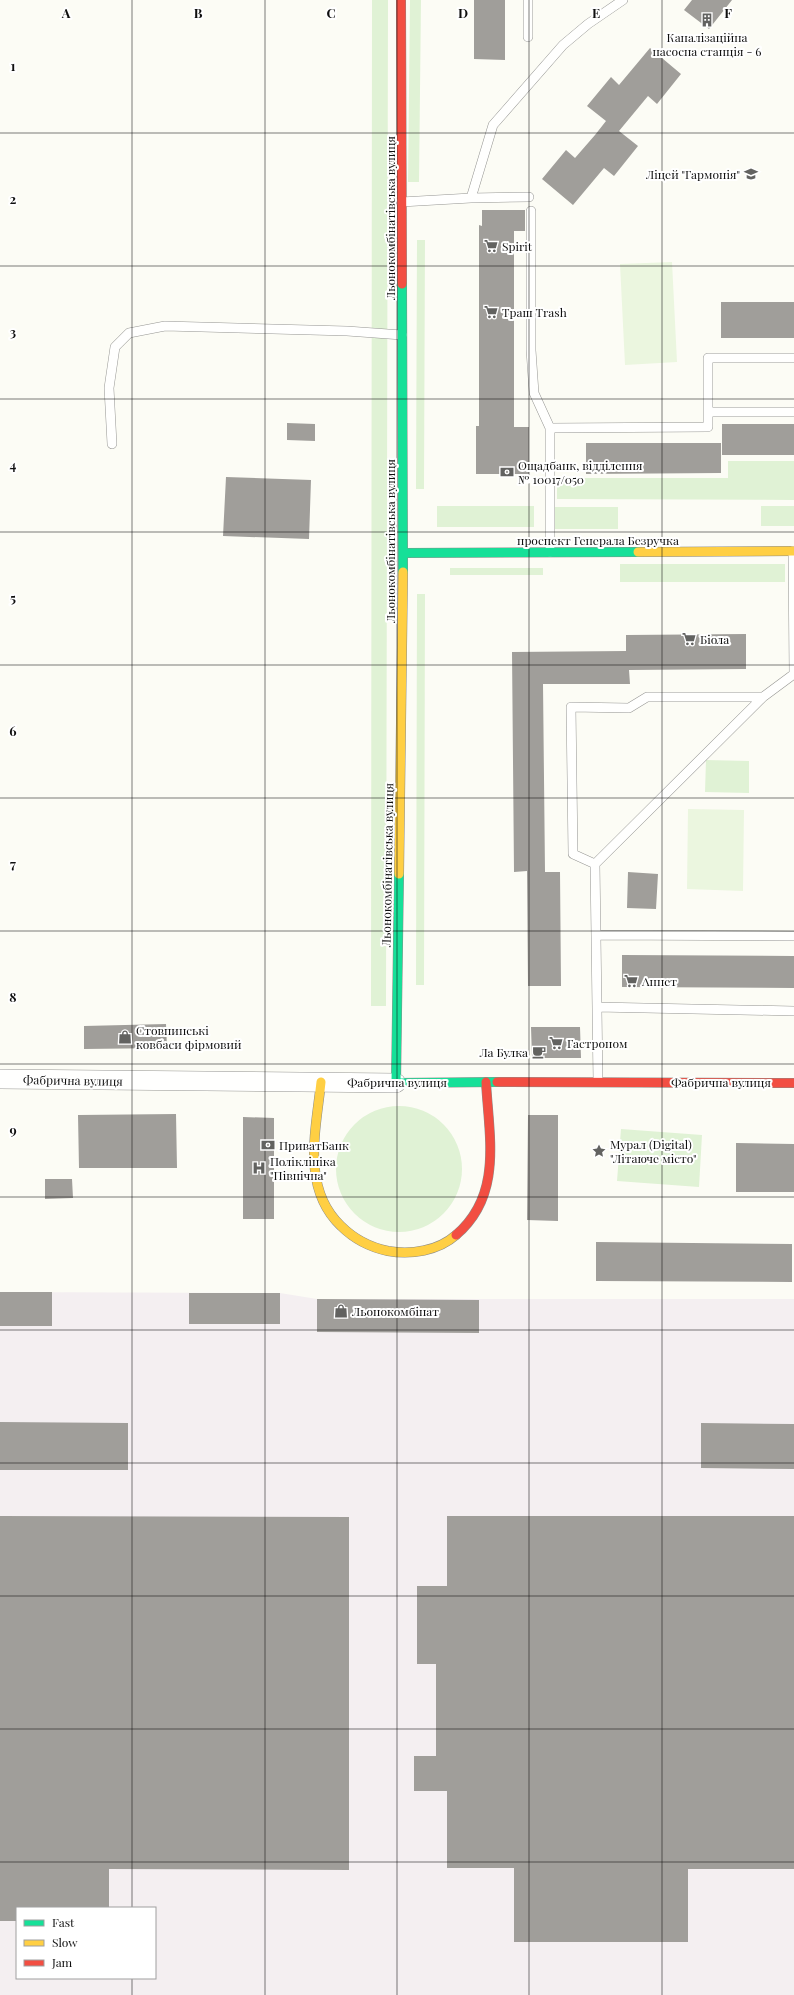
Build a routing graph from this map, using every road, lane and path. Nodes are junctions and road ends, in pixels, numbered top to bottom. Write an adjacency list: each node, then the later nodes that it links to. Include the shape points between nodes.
1 (401, 0): 7 (street, Льонокомбінатівська вулиця)
2 (528, 0): 4 (lane)
3 (623, 0): 6 (lane, via 563,45 493,125)
4 (528, 37)
5 (529, 197): 6 (lane)
6 (471, 198): 7 (lane)
7 (402, 202): 9 (street, Льонокомбінатівська вулиця)
8 (531, 211): 13 (lane, via 534,393)
9 (402, 336): 14 (lane, via 347,331 165,326 129,333 115,347 109,388); 17 (street, Льонокомбінатівська вулиця)
10 (794, 358): 11 (lane, via 708,358)
11 (708, 412): 12 (lane); 13 (lane, via 708,427)
12 (794, 412)
13 (550, 428): 16 (lane)
14 (112, 444)
15 (794, 551): 16 (street, проспект Генерала Безручка); 18 (lane)
16 (550, 552): 17 (street, проспект Генерала Безручка)
17 (403, 553): 30 (street, Льонокомбінатівська вулиця)
18 (794, 674): 19 (lane); 20 (lane)
19 (794, 679)
20 (763, 696): 21 (lane); 21 (lane, via 647,697 629,708 571,707 573,854)
21 (595, 864): 22 (lane)
22 (596, 935): 23 (lane); 24 (lane)
23 (794, 936)
24 (597, 1007): 25 (lane); 27 (lane)
25 (794, 1010)
26 (0, 1079): 28 (street, Фабрична вулиця)
27 (598, 1081): 29 (street, Фабрична вулиця); 31 (street, Фабрична вулиця)
28 (321, 1082): 29 (street, via 314,1162 318,1192 324,1206 342,1231 355,1240 383,1252 398,1254 428,1250 449,1240 467,1226 476,1214 483,1200 490,1170); 30 (street, Фабрична вулиця)
29 (486, 1082): 30 (street, Фабрична вулиця)
30 (396, 1083)
31 (794, 1083)

